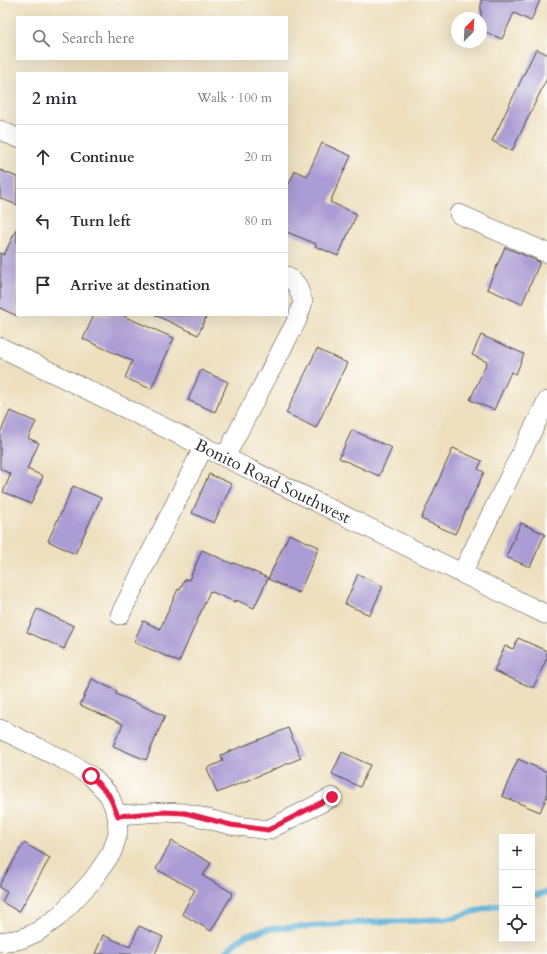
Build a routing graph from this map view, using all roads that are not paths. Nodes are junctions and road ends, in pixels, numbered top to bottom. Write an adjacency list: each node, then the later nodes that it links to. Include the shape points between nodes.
1 (0, 130): 2 (street)
2 (16, 138)
3 (459, 214): 4 (street)
4 (547, 253)
5 (288, 277): 9 (street, via 297,285 304,302)
6 (0, 346): 8 (street, Bonito Road Southwest)
7 (547, 401): 10 (street)
8 (204, 446): 9 (street, Bonito Road Southwest); 11 (street)
9 (225, 457): 10 (street, Bonito Road Southwest)
10 (462, 573): 12 (street, Bonito Road Southwest)
11 (120, 615)
12 (547, 615)
13 (0, 729): 15 (street, via 91,776 109,795)
14 (332, 797): 15 (street, via 268,830 231,825 185,813)
15 (118, 816): 16 (street, via 118,833 112,852 92,881 58,917 37,932 20,939)
16 (1, 942)

